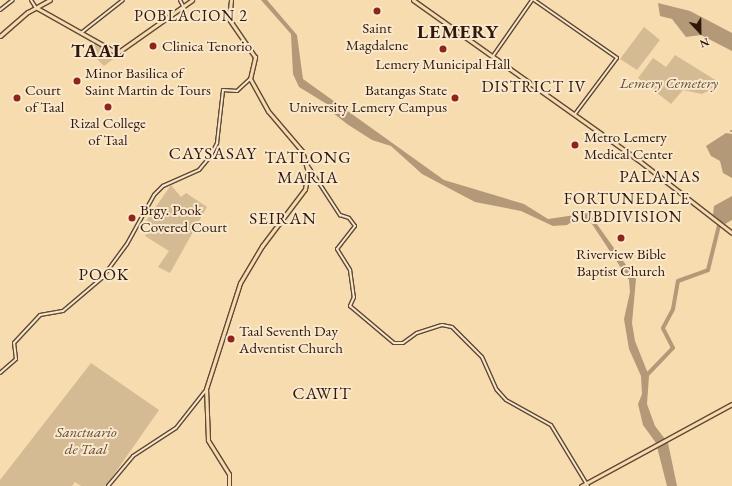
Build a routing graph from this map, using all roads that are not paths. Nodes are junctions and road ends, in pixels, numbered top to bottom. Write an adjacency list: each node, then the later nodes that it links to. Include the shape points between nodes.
1 (13, 0): 12 (street)
2 (31, 0): 11 (street)
3 (50, 0): 11 (main road)
4 (123, 0): 13 (street)
5 (180, 0): 10 (street)
6 (192, 0): 10 (main road)
7 (231, 0): 16 (main road, via 229,19 255,57)
8 (413, 0): 15 (main road)
9 (533, 0): 15 (street); 17 (street, via 616,58)
10 (184, 7): 13 (main road, via 119,52)
11 (36, 8): 13 (main road); 14 (main road)
12 (0, 10)
13 (82, 33)
14 (0, 36)
15 (493, 57): 17 (main road)
16 (250, 79): 18 (main road, via 268,111 302,151); 20 (street, via 233,92 223,90 217,143 210,158 199,170 162,186 154,195 127,244 102,278 67,309 40,315 14,344 16,359)
17 (574, 116): 19 (main road)
18 (308, 166): 21 (main road, via 305,189 262,246 240,283); 23 (street, via 340,215 349,218 355,226 337,249 351,273 354,297 350,306 394,343 403,343 416,333 442,325 452,327 482,356 497,390 506,400 551,425)
19 (732, 233)
20 (0, 373)
21 (206, 389): 24 (street, via 176,428 132,456); 25 (main road, via 208,440 229,474)
22 (732, 404): 23 (main road)
23 (587, 485): 26 (main road)
24 (108, 486)
25 (229, 486)
26 (581, 486)

